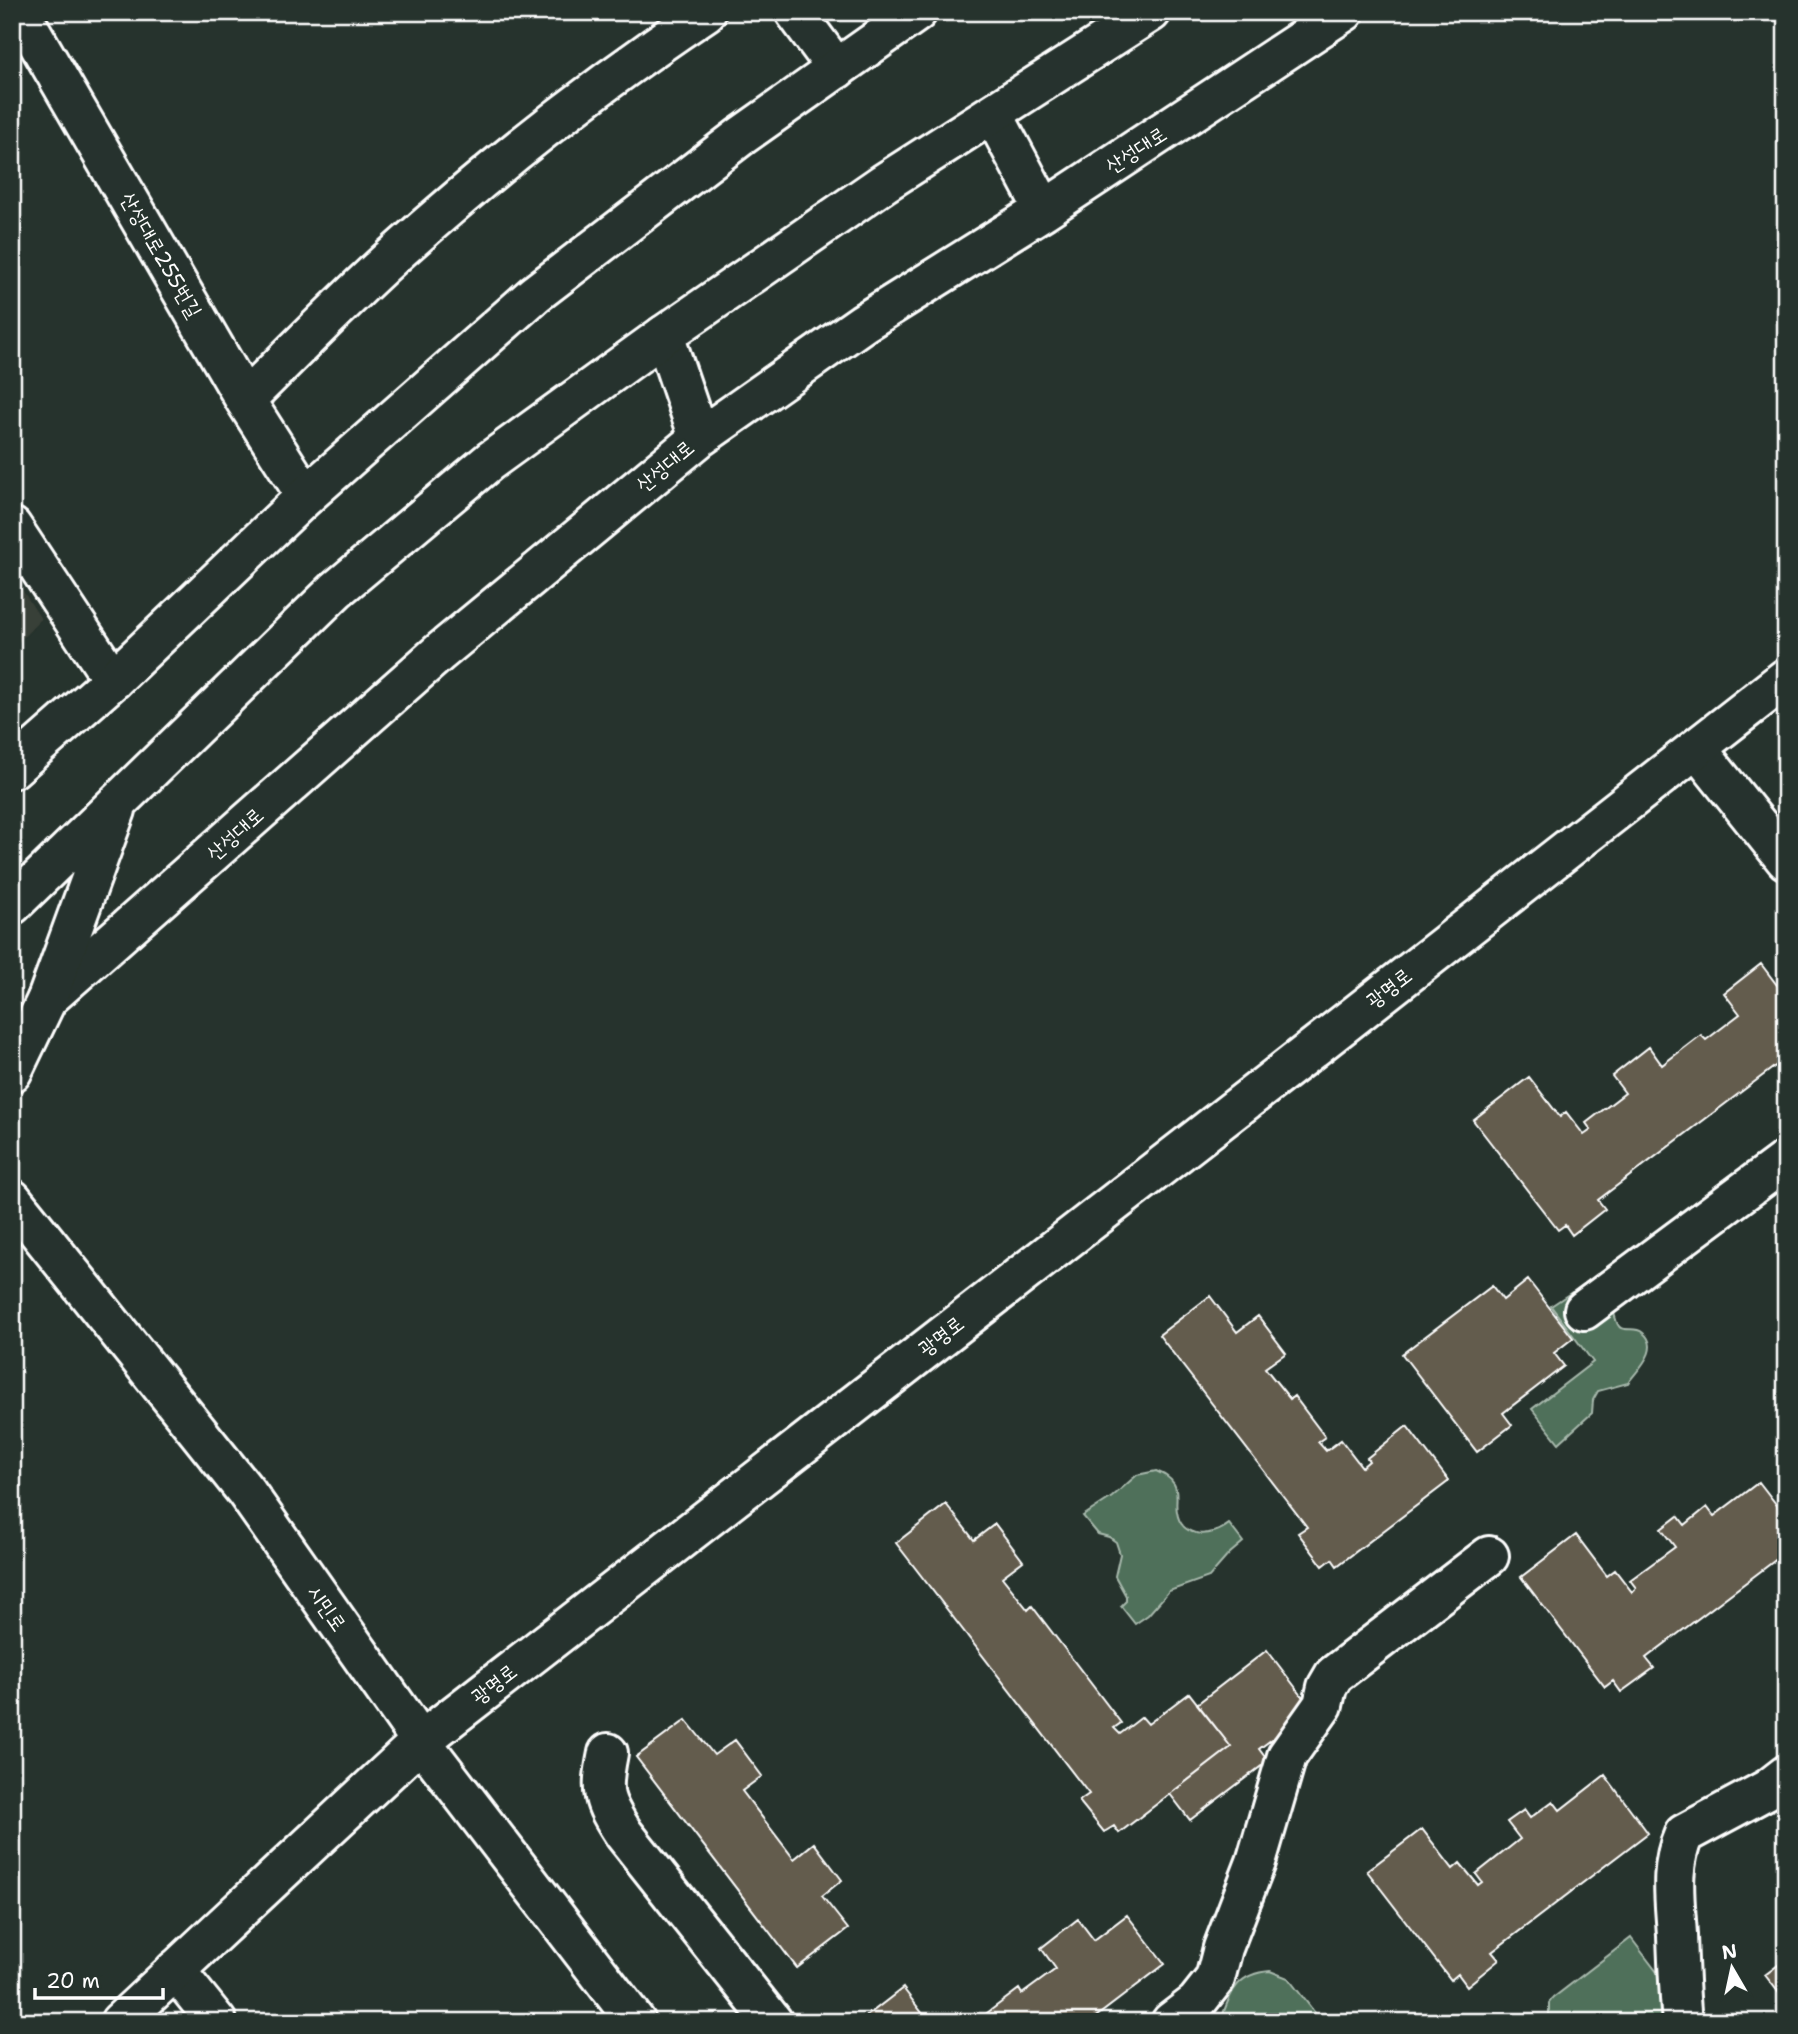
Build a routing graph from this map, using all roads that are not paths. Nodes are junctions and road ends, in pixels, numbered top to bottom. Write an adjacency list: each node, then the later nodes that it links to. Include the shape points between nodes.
1 (19, 12): 11 (main road, 산성대로255번길)
2 (706, 12): 11 (main road, via 532,140 392,257)
3 (794, 12): 7 (main road)
4 (917, 12): 7 (main road)
5 (1151, 12): 8 (main road)
6 (1344, 12): 9 (main road, 산성대로)
7 (837, 69): 13 (main road, via 535,294)
8 (993, 114): 9 (main road); 10 (main road, via 884,183)
9 (1044, 210): 12 (main road, 산성대로, via 863,323)
10 (664, 335): 12 (main road); 19 (main road, via 490,461 335,590)
11 (245, 400): 13 (main road, 산성대로255번길)
12 (699, 438): 22 (main road, 산성대로, via 440,652)
13 (306, 496): 16 (main road)
14 (12, 527): 16 (main road)
15 (1786, 678): 17 (main road, 광명로)
16 (113, 680): 18 (main road)
17 (1697, 749): 20 (main road); 28 (main road, 광명로)
18 (12, 769)
19 (119, 801): 21 (main road); 22 (main road)
20 (1786, 860)
21 (12, 905)
22 (47, 999): 23 (main road)
23 (12, 1072)
24 (1786, 1160): 26 (main road)
25 (12, 1199): 28 (main road, 시민로, via 247,1493)
26 (1584, 1310)
27 (1489, 1556): 36 (main road, via 1334,1675 1323,1705 1287,1756 1215,1979 1196,2003)
28 (421, 1741): 31 (main road, 광명로); 34 (main road, 시민로)
29 (608, 1753): 35 (main road, via 602,1796 611,1814)
30 (1786, 1775): 37 (main road, via 1684,1834 1678,1847 1673,1904)
31 (175, 1970): 32 (main road, 광명로); 33 (main road)
32 (120, 2022)
33 (217, 2022)
34 (636, 2022)
35 (773, 2022)
36 (1171, 2022)
37 (1682, 2022)

